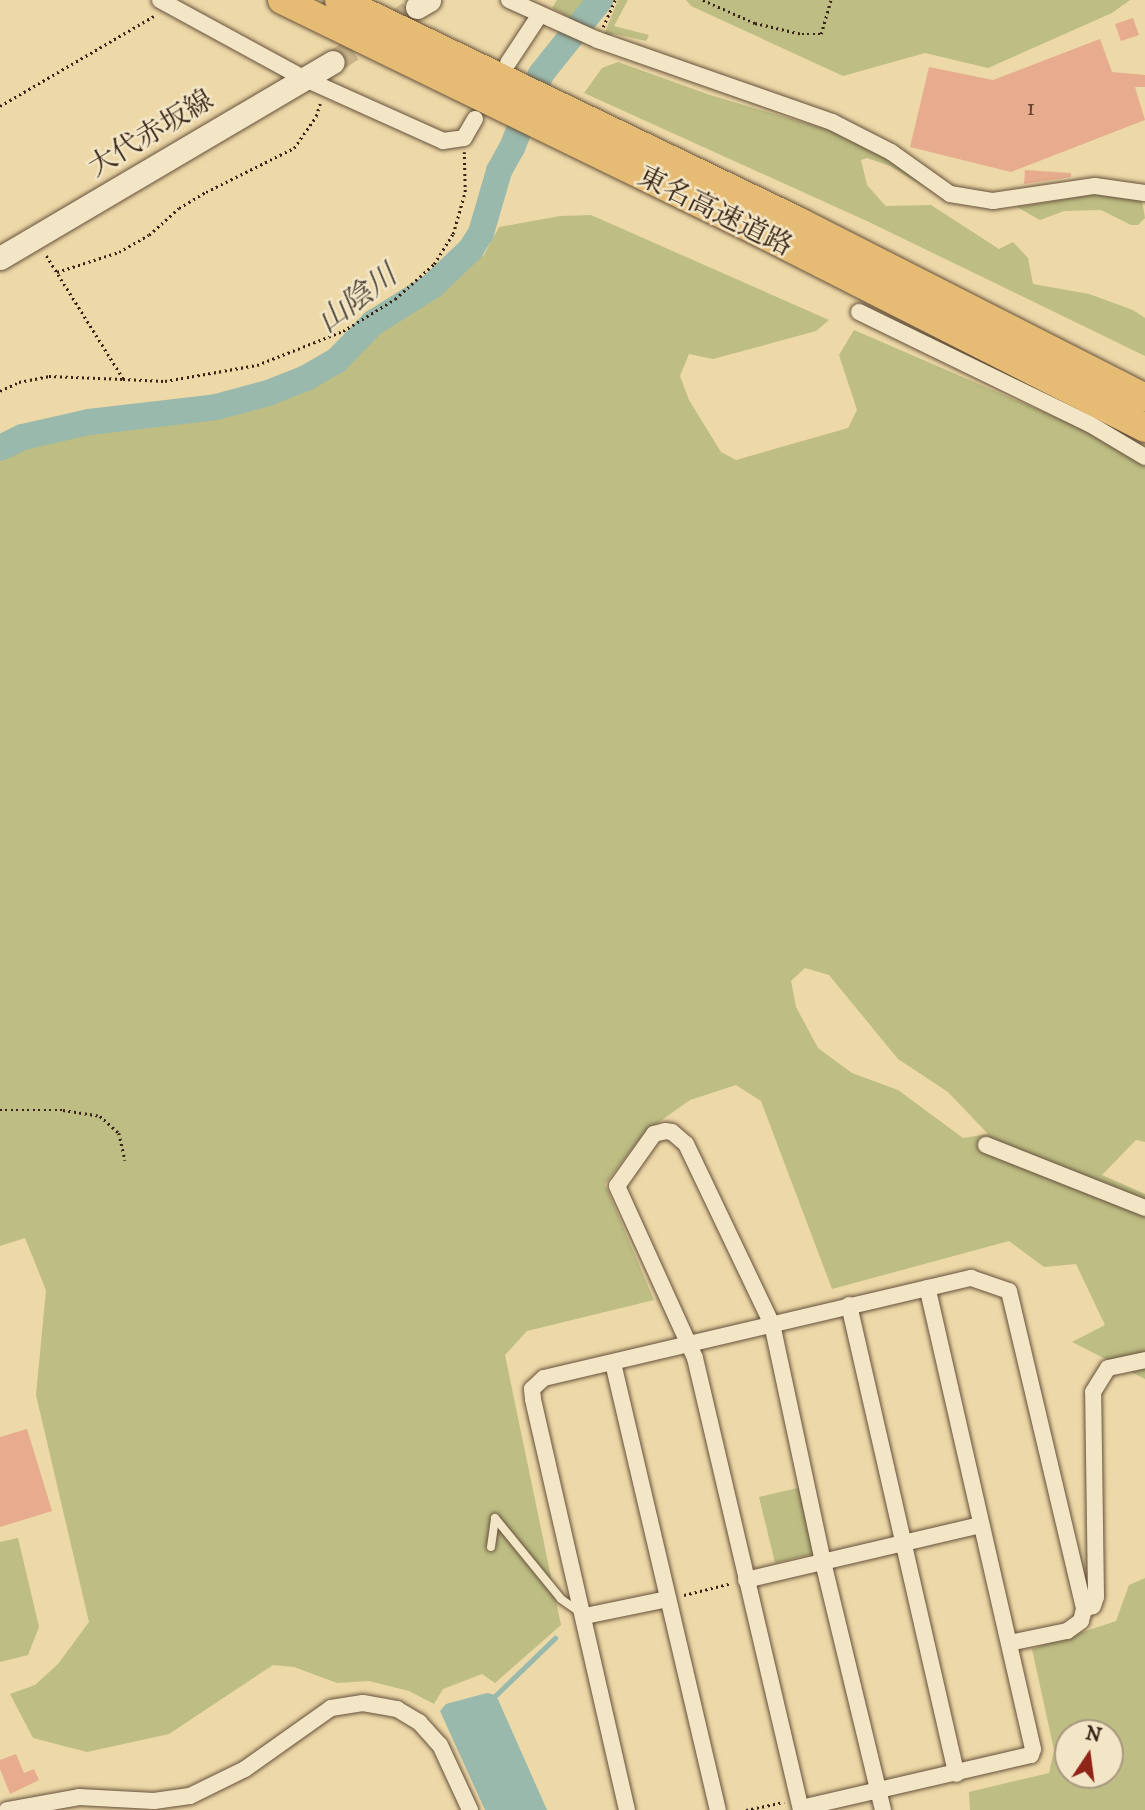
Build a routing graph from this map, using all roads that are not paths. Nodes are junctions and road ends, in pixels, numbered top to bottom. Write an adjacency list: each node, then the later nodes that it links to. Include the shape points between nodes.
1 (282, 0): 8 (highway, 東名高速道路)
2 (339, 0): 8 (highway, 東名高速道路)
3 (509, 0): 5 (street)
4 (166, 3): 7 (street)
5 (544, 18): 8 (street); 10 (street, via 832,121 891,152 950,194 993,201 1095,186)
6 (333, 62): 7 (main road, 大代赤坂線)
7 (303, 78): 8 (street, via 443,141 464,138); 11 (main road, 大代赤坂線)
8 (495, 92): 9 (highway, 東名高速道路)
9 (560, 123): 13 (highway, 東名高速道路, via 812,228); 14 (highway, 東名高速道路)
10 (1145, 193)
11 (0, 258)
12 (859, 313): 15 (street, via 1088,423)
13 (1145, 398)
14 (1145, 428)
15 (1145, 457)
16 (986, 1145): 17 (street)
17 (1145, 1208)
18 (927, 1288): 19 (street); 24 (street); 30 (street, via 971,1278 1009,1291)
19 (849, 1306): 20 (street); 25 (street)
20 (772, 1324): 21 (street); 21 (street, via 686,1144 672,1132 654,1134 617,1186); 27 (street)
21 (689, 1345): 23 (street); 28 (street)
22 (1145, 1360): 30 (street, via 1108,1368 1093,1392 1096,1597 1093,1606)
23 (613, 1363): 29 (street); 31 (street, via 544,1378 532,1389)
24 (981, 1525): 25 (street); 32 (street)
25 (905, 1542): 27 (street); 33 (street)
26 (491, 1547): 31 (lane, via 495,1518 561,1599)
27 (822, 1562): 28 (street); 34 (street)
28 (746, 1580): 35 (street)
29 (668, 1599): 31 (street); 39 (street)
30 (1084, 1609): 32 (street, via 1081,1621 1067,1631)
31 (585, 1616): 38 (street)
32 (1009, 1643): 33 (street, via 1031,1755)
33 (957, 1774): 34 (street)
34 (879, 1790): 35 (street); 40 (street)
35 (800, 1806)
36 (7, 1810): 37 (street, via 79,1797 154,1801 190,1797 245,1769 331,1708 363,1703 397,1709 419,1722 440,1745)
37 (470, 1810)
38 (627, 1810)
39 (718, 1810)
40 (883, 1810)

